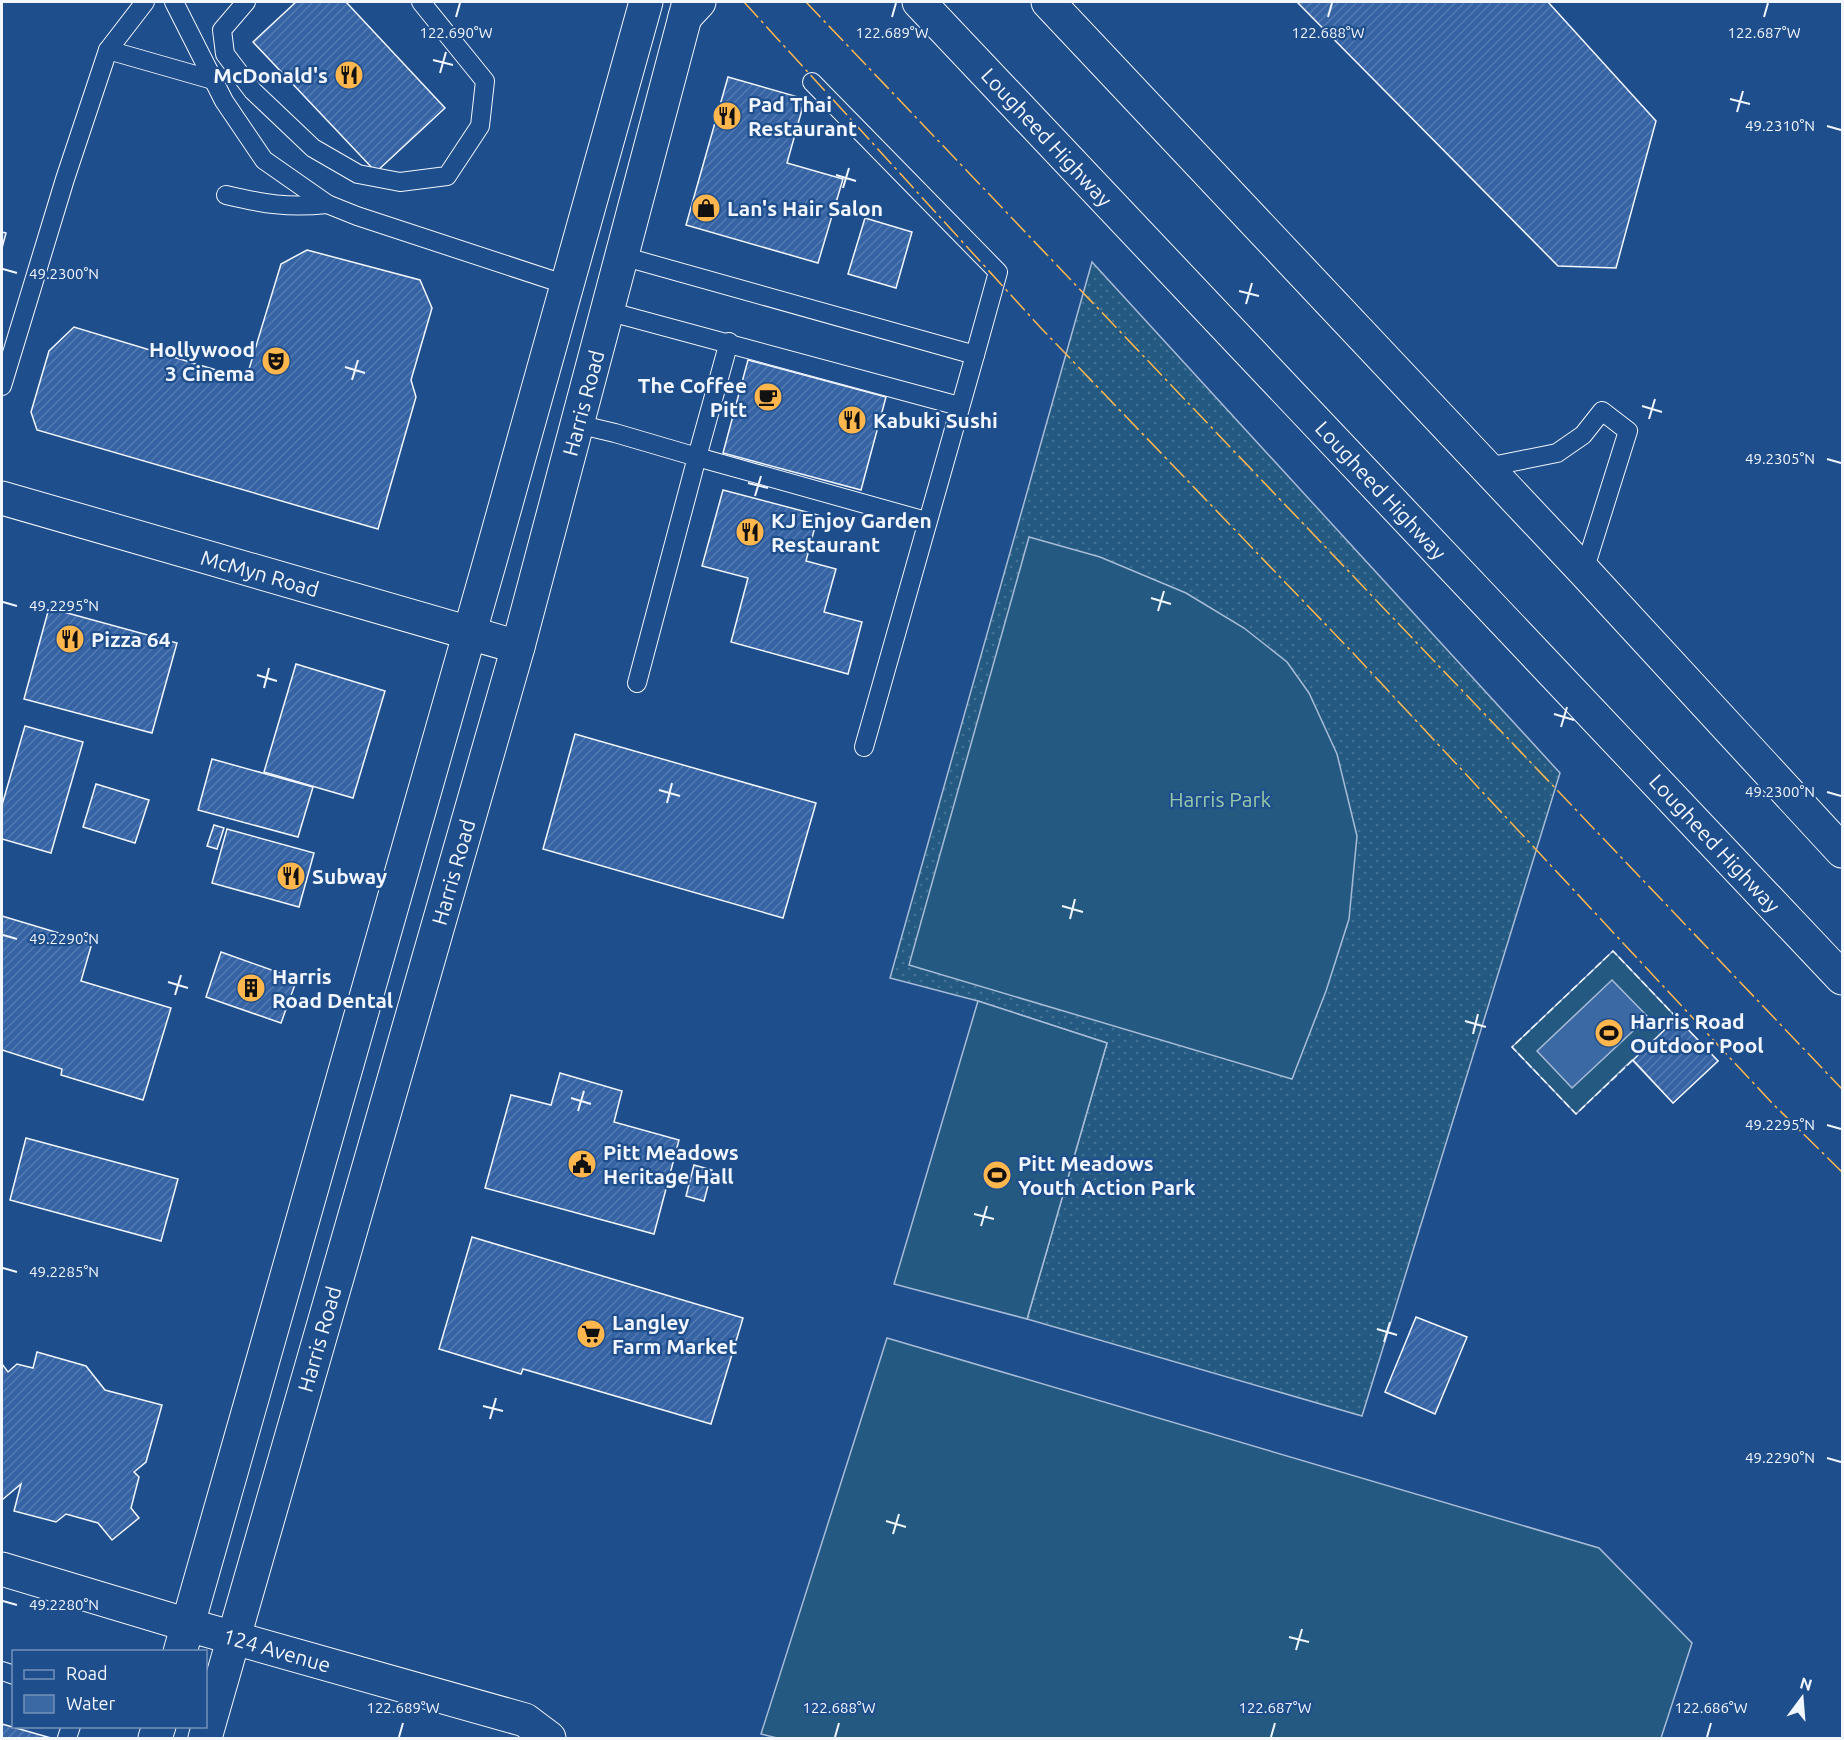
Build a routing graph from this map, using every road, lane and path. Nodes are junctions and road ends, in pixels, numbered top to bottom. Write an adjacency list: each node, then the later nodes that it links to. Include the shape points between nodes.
1 (145, 2): 9 (lane)
2 (174, 2): 10 (lane)
3 (246, 2): 4 (lane, via 222,30 225,54 253,91 313,148 358,174 400,182 447,176 480,126 485,81)
4 (422, 2)
5 (646, 2): 15 (main road)
6 (919, 2): 32 (main road, Lougheed Highway)
7 (1048, 2): 23 (main road)
8 (691, 7): 14 (main road, Harris Road)
9 (108, 50): 10 (lane); 19 (lane)
10 (213, 80): 13 (lane, via 264,160)
11 (812, 82): 18 (lane, via 998,272)
12 (226, 195): 13 (lane, via 268,205)
13 (327, 204): 15 (lane)
14 (622, 256): 16 (main road, Harris Road); 18 (lane)
15 (567, 285): 27 (main road)
16 (607, 311): 17 (lane); 21 (main road, Harris Road)
17 (729, 342): 20 (lane); 22 (lane)
18 (975, 355): 20 (lane)
19 (2, 386)
20 (959, 406): 25 (lane)
21 (577, 424): 22 (lane); 28 (main road, Harris Road)
22 (698, 457): 25 (lane); 29 (lane)
23 (1486, 467): 26 (main road); 26 (lane, via 1557,453 1583,435 1602,411 1628,431)
24 (2, 498): 27 (main road, McMyn Road)
25 (927, 521): 30 (lane)
26 (1584, 571): 31 (main road)
27 (470, 633): 28 (main road, McMyn Road); 35 (main road)
28 (518, 647): 34 (main road, Harris Road)
29 (637, 683)
30 (864, 747)
31 (1842, 851)
32 (1842, 978)
33 (2, 1569): 35 (main road, 124 Avenue)
34 (235, 1637): 35 (main road, 124 Avenue); 36 (main road, Harris Road); 37 (main road, 124 Avenue, via 525,1720)
35 (184, 1638)
36 (205, 1738)
37 (549, 1738)

